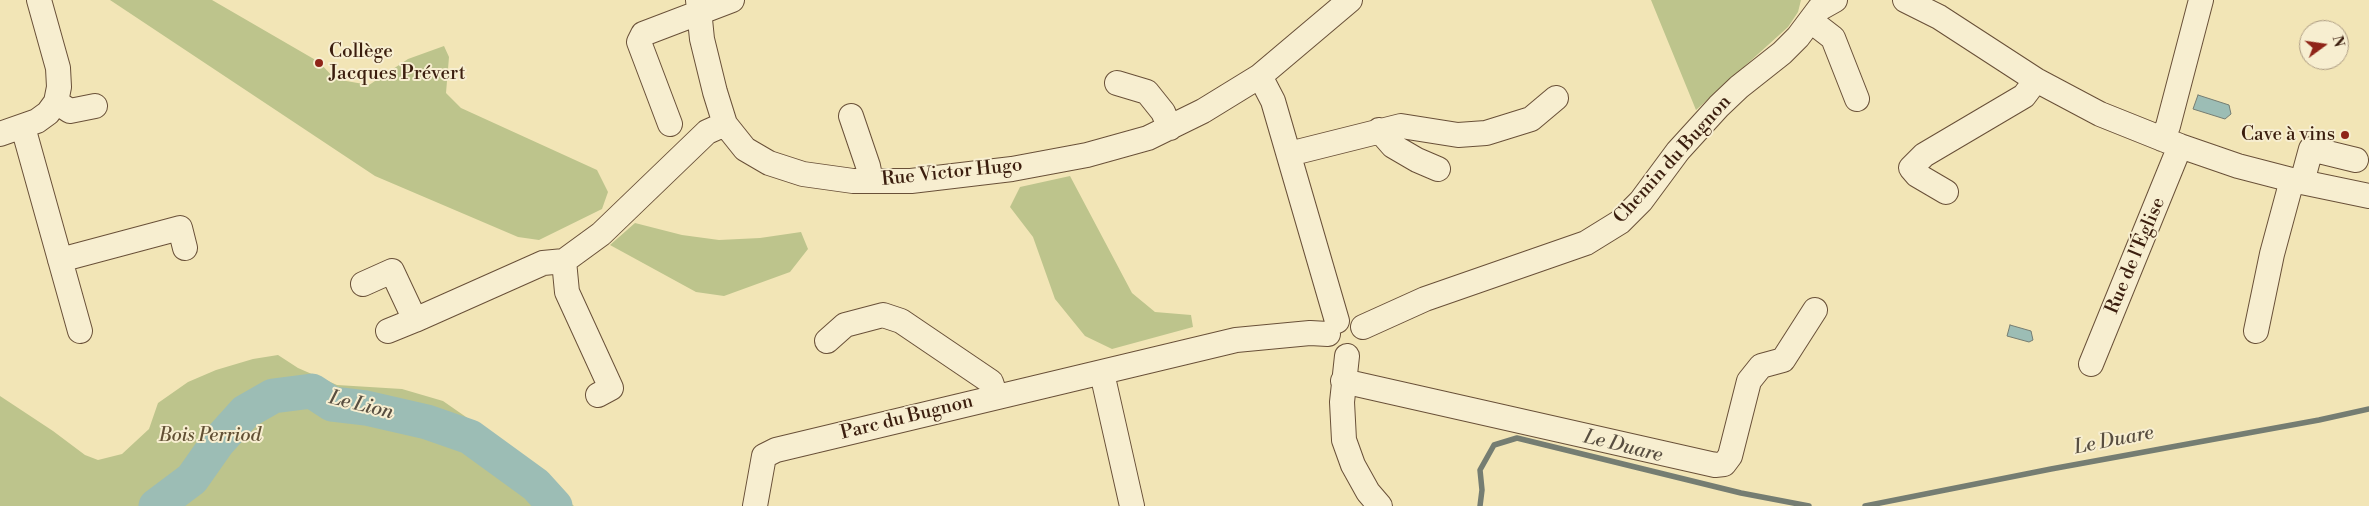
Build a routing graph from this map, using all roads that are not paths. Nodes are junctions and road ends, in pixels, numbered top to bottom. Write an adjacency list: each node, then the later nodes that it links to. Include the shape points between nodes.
1 (38, 0): 13 (street, via 58,68)
2 (732, 0): 6 (street)
3 (1350, 0): 8 (street, Rue Victor Hugo)
4 (1905, 0): 9 (street, via 1939,17)
5 (2201, 0): 22 (street, Rue de l'Église, via 2168,126)
6 (699, 6): 16 (street, via 643,34 639,42); 17 (street, Rue Victor Hugo, via 708,66)
7 (1821, 7): 12 (street); 37 (street, Chemin du Bugnon, via 1782,53 1719,106 1620,222 1586,243 1425,299)
8 (1260, 76): 19 (street, Rue Victor Hugo); 23 (street, via 1273,101)
9 (2036, 80): 22 (street, via 2100,114); 28 (street, via 2024,96 1924,156 1911,168)
10 (1117, 83): 19 (street, via 1147,92 1163,112)
11 (1556, 98): 20 (street, via 1531,119 1486,133 1458,135 1401,126)
12 (1857, 100)
13 (56, 102): 14 (street, via 70,111); 18 (street, via 37,122)
14 (95, 106)
15 (852, 116): 27 (street)
16 (670, 124)
17 (725, 124): 27 (street, Rue Victor Hugo, via 745,149 769,163 828,179); 32 (street, via 707,132 601,234)
18 (23, 127): 21 (street); 31 (street)
19 (1170, 128): 27 (street, Rue Victor Hugo, via 1124,146 1022,167 918,181)
20 (1379, 130): 23 (street); 25 (street, via 1393,146)
21 (0, 134)
22 (2171, 143): 26 (street, via 2238,166); 43 (street, Rue de l'Église)
23 (1289, 154): 36 (street)
24 (2356, 160): 26 (street, via 2312,150)
25 (1438, 169)
26 (2297, 181): 29 (street); 39 (street, via 2272,254)
27 (870, 182)
28 (1946, 192)
29 (2369, 196)
30 (185, 248): 31 (street, via 180,228)
31 (60, 260): 40 (street)
32 (564, 261): 35 (street, via 543,263); 46 (street, via 567,292 611,388)
33 (363, 284): 35 (street, via 392,271)
34 (1815, 310): 45 (street, via 1783,360 1761,366 1749,381 1730,456 1724,464 1715,465)
35 (414, 320): 38 (street)
36 (1332, 327): 37 (street, via 1346,318); 42 (street, via 1328,342 1332,350); 44 (street, Parc du Bugnon, via 1310,333 1236,340)
37 (1363, 328): 42 (street, via 1363,346 1357,354)
38 (388, 331)
39 (2256, 331)
40 (80, 332)
41 (827, 341): 47 (street, via 845,325 883,315 900,322 991,382)
42 (1347, 356): 45 (street)
43 (2091, 364)
44 (1102, 373): 47 (street, Parc du Bugnon); 49 (street)
45 (1343, 381): 50 (street, via 1344,440 1353,465)
46 (598, 395)
47 (996, 397): 48 (street, Parc du Bugnon, via 776,450 764,456)
48 (754, 506)
49 (1132, 506)
50 (1380, 506)

